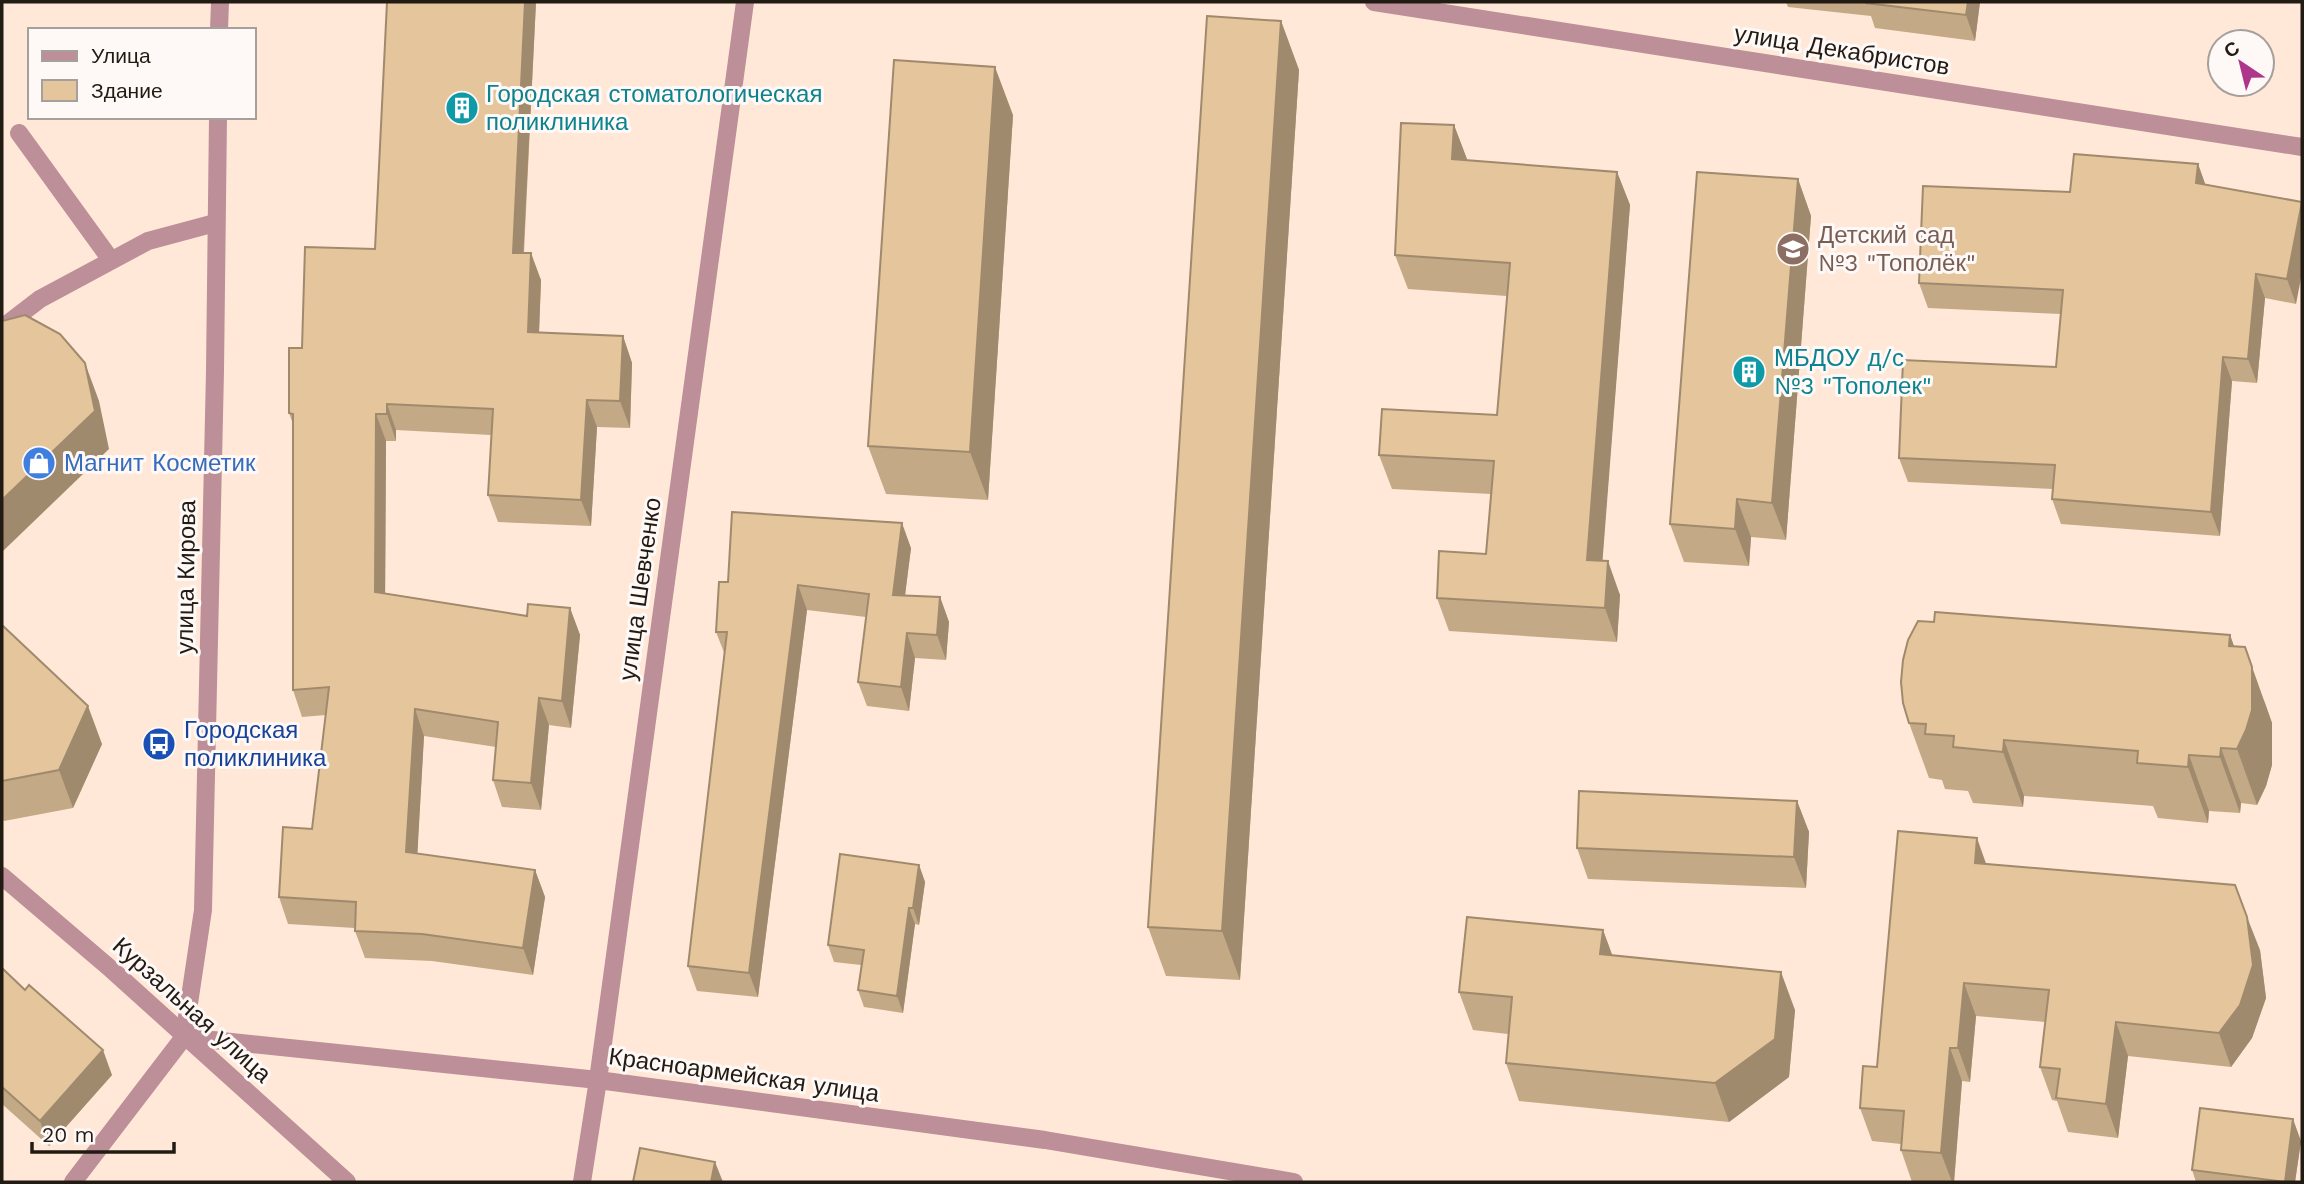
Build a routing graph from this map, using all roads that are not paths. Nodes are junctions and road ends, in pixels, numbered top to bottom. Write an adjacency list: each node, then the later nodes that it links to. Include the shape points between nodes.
1 (220, 2): 5 (street)
2 (745, 2): 14 (street, улица Шевченко)
3 (1374, 2): 4 (street, улица Декабристов)
4 (1401, 4): 8 (street, улица Декабристов)
5 (219, 28)
6 (218, 119): 9 (street, улица Кирова)
7 (19, 133): 10 (street)
8 (2302, 147)
9 (215, 223): 10 (street, via 148,241); 13 (street, улица Кирова, via 202,910)
10 (111, 260): 11 (street, via 40,299)
11 (2, 328)
12 (2, 876): 13 (street, Курзальная улица)
13 (184, 1037): 14 (street, Красноармейская улица); 15 (street); 16 (street, Курзальная улица)
14 (598, 1080): 17 (street, улица Шевченко); 18 (street, Красноармейская улица, via 1045,1140)
15 (73, 1182)
16 (347, 1182)
17 (582, 1182)
18 (1294, 1182)

